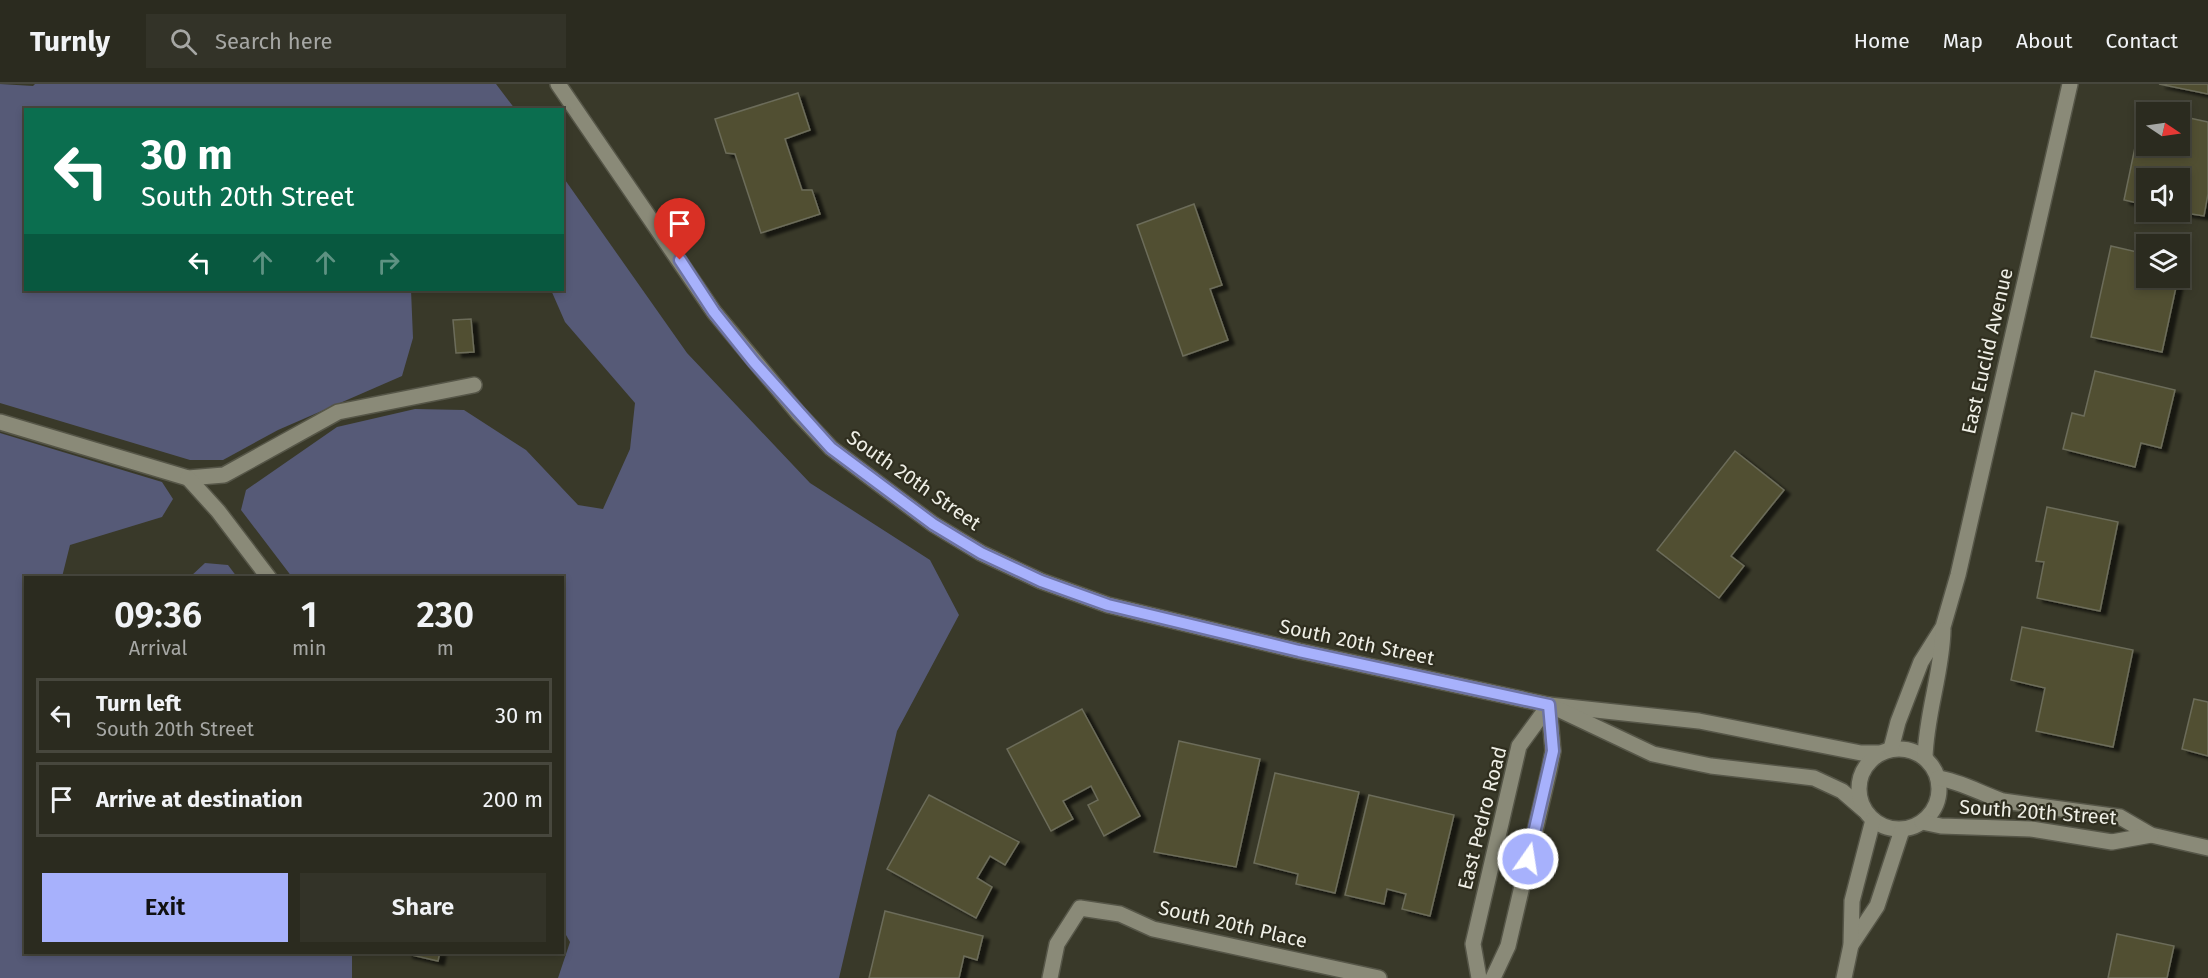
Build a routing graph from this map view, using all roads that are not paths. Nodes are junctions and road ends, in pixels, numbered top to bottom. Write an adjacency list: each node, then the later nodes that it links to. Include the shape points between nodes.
1 (558, 84): 8 (street, South 20th Street, via 714,312 754,362 831,448 933,524 981,553 1041,581 1108,605)
2 (2070, 84): 7 (street, East Euclid Avenue)
3 (474, 385): 5 (street, via 338,412 224,475)
4 (0, 422): 5 (street)
5 (188, 478): 6 (street)
6 (267, 576)
7 (1943, 627): 9 (street, East Euclid Avenue, via 1921,663); 10 (street, East Euclid Avenue)
8 (1549, 705): 9 (street, South 20th Street, via 1699,721 1861,753); 12 (street, South 20th Street, via 1653,754 1711,766 1814,778 1842,791); 20 (street, East Pedro Road, via 1519,747 1473,944); 21 (street, via 1553,751 1549,771 1508,946)
9 (1885, 751): 10 (street, via 1903,748); 12 (street, via 1869,761 1862,772 1859,798)
10 (1925, 758): 11 (street)
11 (1938, 778): 13 (street, via 1937,803); 15 (street, South 20th Street, via 2003,801 2120,818)
12 (1868, 815): 14 (street, via 1892,829); 17 (street, via 1852,902)
13 (1922, 822): 14 (street); 15 (street, South 20th Street, via 2031,829 2112,842)
14 (1902, 830): 17 (street, via 1877,906)
15 (2151, 835): 16 (street, South 20th Street)
16 (2208, 848)
17 (1851, 945): 22 (street)
18 (1050, 978): 19 (street, South 20th Place, via 1057,944 1080,908 1120,914 1153,929)
19 (1379, 978)
20 (1479, 978)
21 (1493, 978)
22 (1844, 978)

